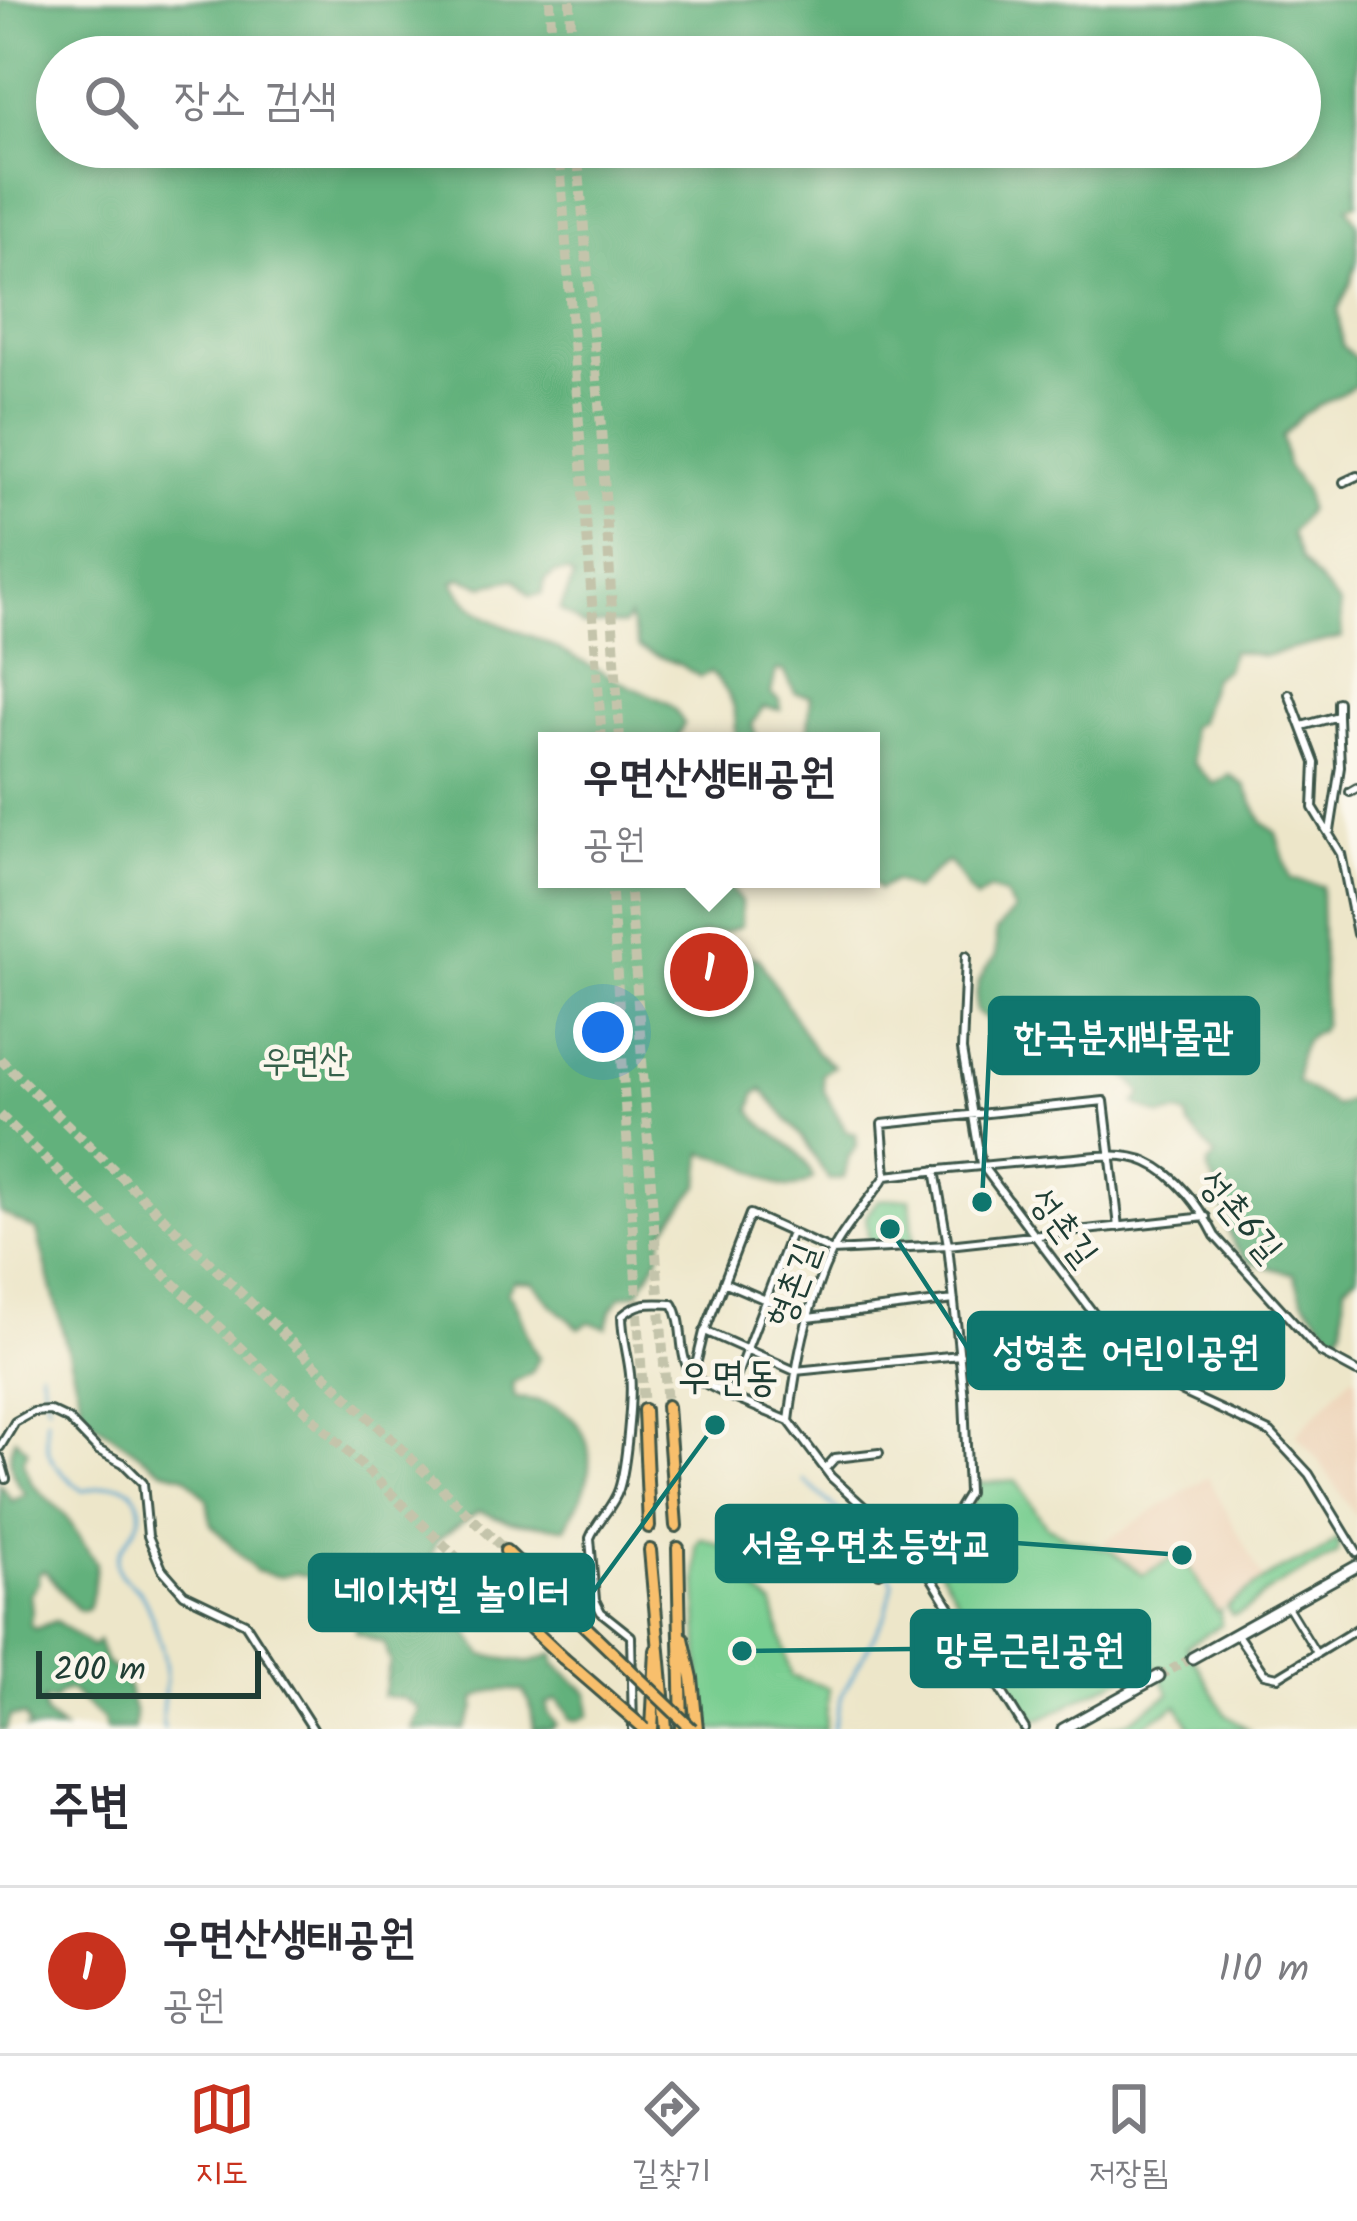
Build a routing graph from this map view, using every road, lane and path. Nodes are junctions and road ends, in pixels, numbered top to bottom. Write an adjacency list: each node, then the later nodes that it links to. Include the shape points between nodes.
1 (1357, 476): 2 (street)
2 (1344, 482)
3 (1289, 694): 6 (street)
4 (1338, 702): 5 (street)
5 (1339, 716): 6 (street); 7 (street)
6 (1302, 726): 7 (street, via 1315,763 1313,808)
7 (1330, 835): 8 (street)
8 (1357, 934)
9 (966, 956): 10 (street, 성촌길, via 962,1050)
10 (972, 1114): 11 (street, via 1104,1101); 12 (street, 성촌길); 14 (street, via 882,1124)
11 (1112, 1155): 12 (street, 성촌6길); 15 (street, 성촌6길, via 1144,1160 1170,1177); 16 (street)
12 (981, 1164): 13 (street); 18 (street, 성촌길)
13 (934, 1170): 14 (street); 19 (street)
14 (886, 1176): 20 (street, 형촌길)
15 (1206, 1217): 16 (street); 29 (street, 성촌6길, via 1320,1352)
16 (1119, 1227): 18 (street)
17 (790, 1233): 20 (street); 21 (street, via 750,1214); 22 (street)
18 (1034, 1236): 19 (street); 45 (street, 성촌길, via 1130,1362 1271,1433 1293,1454)
19 (948, 1245): 20 (street); 23 (street)
20 (832, 1251): 24 (street, 형촌길)
21 (724, 1282): 22 (street); 25 (street)
22 (767, 1300): 24 (street); 26 (street)
23 (954, 1300): 24 (street); 27 (street)
24 (808, 1318): 28 (street, 형촌길)
25 (705, 1330): 26 (street); 30 (street)
26 (748, 1350): 28 (street); 31 (street)
27 (960, 1355): 28 (street); 46 (street, via 968,1493)
28 (795, 1371): 34 (street, 형촌길)
29 (1357, 1372)
30 (693, 1377): 31 (street); 59 (street, via 673,1304 633,1306 622,1316 631,1377 621,1484 590,1538 595,1600 631,1636)
31 (729, 1396): 34 (street)
32 (667, 1406): 40 (highway)
33 (644, 1410): 41 (highway)
34 (789, 1421): 38 (street)
35 (0, 1447): 58 (street, via 15,1422 50,1411 123,1462 143,1483 148,1536 162,1569 184,1594 245,1623)
36 (879, 1453): 38 (street, via 835,1458)
37 (0, 1458): 39 (street)
38 (825, 1469): 46 (street)
39 (6, 1479)
40 (676, 1526)
41 (649, 1527)
42 (678, 1548): 52 (highway)
43 (650, 1550): 51 (highway)
44 (506, 1551): 63 (highway, bridge)
45 (1357, 1553)
46 (918, 1556): 48 (street); 64 (street)
47 (1357, 1566): 50 (street)
48 (879, 1573)
49 (477, 1577): 60 (highway, bridge)
50 (1287, 1605): 54 (street); 55 (street)
51 (658, 1629): 60 (highway); 61 (highway)
52 (680, 1629): 62 (highway); 63 (highway)
53 (1357, 1630): 55 (street)
54 (1236, 1633): 55 (street, via 1270,1677); 56 (street)
55 (1317, 1654)
56 (1192, 1658)
57 (1159, 1676): 65 (street)
58 (314, 1729)
59 (633, 1729)
60 (648, 1729)
61 (666, 1729)
62 (682, 1729)
63 (694, 1729)
64 (1025, 1729)
65 (1063, 1729)

